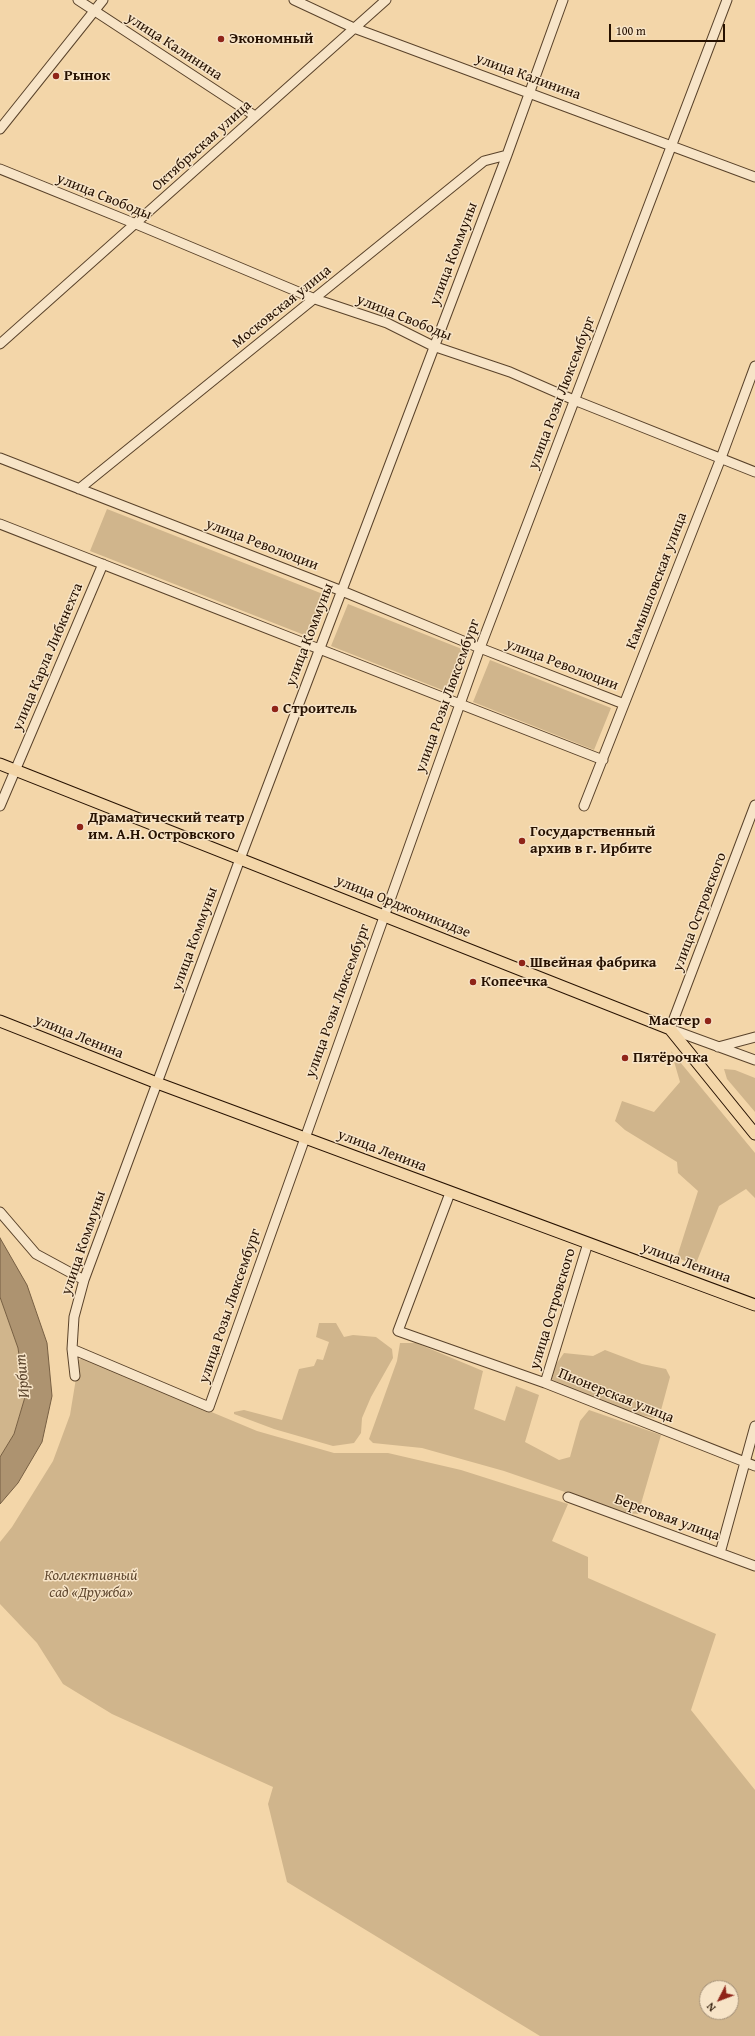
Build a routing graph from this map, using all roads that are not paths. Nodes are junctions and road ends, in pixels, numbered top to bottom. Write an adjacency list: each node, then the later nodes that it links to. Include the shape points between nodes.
1 (78, 0): 7 (street, улица Калинина)
2 (103, 0): 7 (street)
3 (294, 0): 8 (street, улица Калинина)
4 (386, 0): 8 (street, Октябрьская улица)
5 (563, 0): 9 (street, улица Коммуны)
6 (727, 0): 12 (street, улица Розы Люксембург)
7 (95, 11): 10 (street, улица Калинина); 11 (street)
8 (354, 28): 9 (street, улица Калинина); 10 (street, Октябрьская улица)
9 (529, 92): 12 (street, улица Калинина); 13 (street, улица Коммуны)
10 (255, 116): 16 (street, Октябрьская улица)
11 (0, 129)
12 (671, 146): 15 (street, улица Калинина); 21 (street, улица Розы Люксембург)
13 (506, 156): 17 (street, Московская улица, via 484,161); 19 (street, улица Коммуны)
14 (0, 169): 16 (street, улица Свободы)
15 (755, 176)
16 (136, 224): 17 (street, улица Свободы); 18 (street, Октябрьская улица)
17 (315, 299): 19 (street, улица Свободы, via 387,323); 25 (street, Московская улица)
18 (0, 344)
19 (433, 346): 21 (street, улица Свободы, via 510,372); 28 (street, улица Коммуны)
20 (755, 366): 23 (street, Камышловская улица)
21 (574, 400): 23 (street, улица Свободы); 29 (street, улица Розы Люксембург)
22 (0, 458): 25 (street, улица Революции)
23 (721, 458): 24 (street, улица Свободы); 32 (street, Камышловская улица)
24 (755, 472)
25 (79, 489): 28 (street, улица Революции)
26 (0, 524): 27 (street)
27 (103, 564): 30 (street); 35 (street, улица Карла Либкнехта)
28 (342, 591): 29 (street, улица Революции); 30 (street, улица Коммуны)
29 (480, 648): 31 (street, улица Розы Люксембург); 32 (street, улица Революции)
30 (319, 650): 31 (street); 39 (street, улица Коммуны)
31 (460, 704): 33 (street); 40 (street, улица Розы Люксембург)
32 (624, 704): 33 (street, Камышловская улица)
33 (603, 760): 37 (street, Камышловская улица)
34 (0, 764): 35 (main road, улица Орджоникидзе)
35 (15, 770): 36 (street, улица Карла Либкнехта); 39 (main road, улица Орджоникидзе)
36 (0, 806)
37 (584, 806)
38 (754, 808): 42 (street, улица Островского)
39 (240, 859): 40 (main road, улица Орджоникидзе); 46 (street, улица Коммуны)
40 (384, 916): 42 (main road, улица Орджоникидзе); 48 (street, улица Розы Люксембург)
41 (0, 1021): 46 (main road, улица Ленина)
42 (670, 1029): 44 (street); 47 (main road, улица Орджоникидзе)
43 (755, 1038): 44 (street)
44 (718, 1047): 45 (street)
45 (755, 1060)
46 (157, 1084): 48 (main road, улица Ленина); 52 (street, улица Коммуны)
47 (755, 1134)
48 (304, 1138): 49 (main road, улица Ленина); 54 (street, улица Розы Люксембург, via 209,1407)
49 (450, 1193): 51 (main road, улица Ленина); 56 (street, Пионерская улица, via 398,1331)
50 (0, 1212): 52 (street, via 36,1254)
51 (588, 1243): 53 (main road, улица Ленина); 56 (street, улица Островского)
52 (84, 1280): 54 (street, улица Коммуны, via 74,1316)
53 (755, 1305)
54 (72, 1349): 55 (street, улица Коммуны)
55 (74, 1376)
56 (545, 1382): 58 (street, Пионерская улица)
57 (755, 1426): 58 (street)
58 (745, 1462): 59 (street, Пионерская улица); 61 (street)
59 (755, 1466)
60 (568, 1497): 61 (street, Береговая улица)
61 (720, 1553): 62 (street, Береговая улица)
62 (755, 1566)

